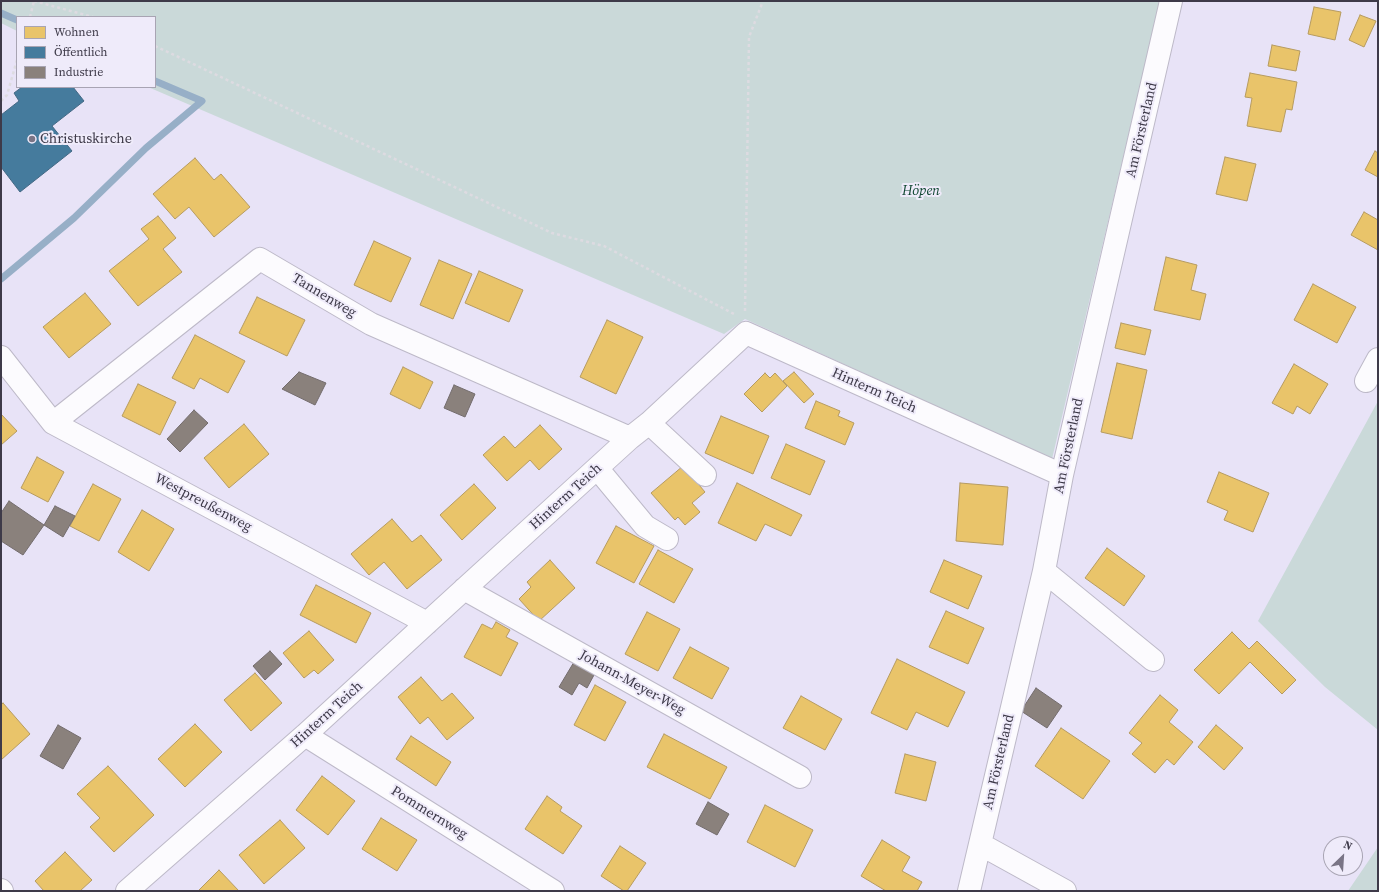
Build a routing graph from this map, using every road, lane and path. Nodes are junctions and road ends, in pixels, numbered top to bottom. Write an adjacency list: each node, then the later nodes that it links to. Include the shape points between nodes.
1 (34, 1): 4 (path); 5 (path)
2 (763, 1): 9 (path, via 749,37)
3 (1171, 1): 18 (street, Am Försterland)
4 (30, 16)
5 (90, 16)
6 (156, 46): 9 (path, via 552,233 604,246)
7 (16, 64): 8 (path, via 7,95)
8 (1, 101)
9 (746, 326): 14 (street, Hinterm Teich); 18 (street, Hinterm Teich)
10 (1, 357): 13 (street, Westpreußenweg)
11 (1378, 359): 12 (street)
12 (1366, 381)
13 (53, 422): 15 (street, Tannenweg, via 260,259 371,324); 22 (street, Westpreußenweg)
14 (649, 423): 15 (street, Hinterm Teich); 17 (street)
15 (630, 438): 16 (street, Hinterm Teich)
16 (597, 468): 19 (street, via 645,526); 21 (street, Hinterm Teich)
17 (705, 474)
18 (1062, 475): 20 (street, Am Försterland)
19 (667, 539)
20 (1044, 572): 23 (street); 26 (street, Am Försterland)
21 (464, 590): 22 (street, Hinterm Teich); 25 (street, Johann-Meyer-Weg)
22 (427, 623): 24 (street, Hinterm Teich)
23 (1153, 660)
24 (305, 735): 27 (street, Hinterm Teich); 28 (street, Pommernweg)
25 (800, 777)
26 (980, 844): 29 (street, Am Försterland); 30 (street)
27 (127, 891)
28 (553, 891)
29 (968, 891)
30 (1065, 891)

